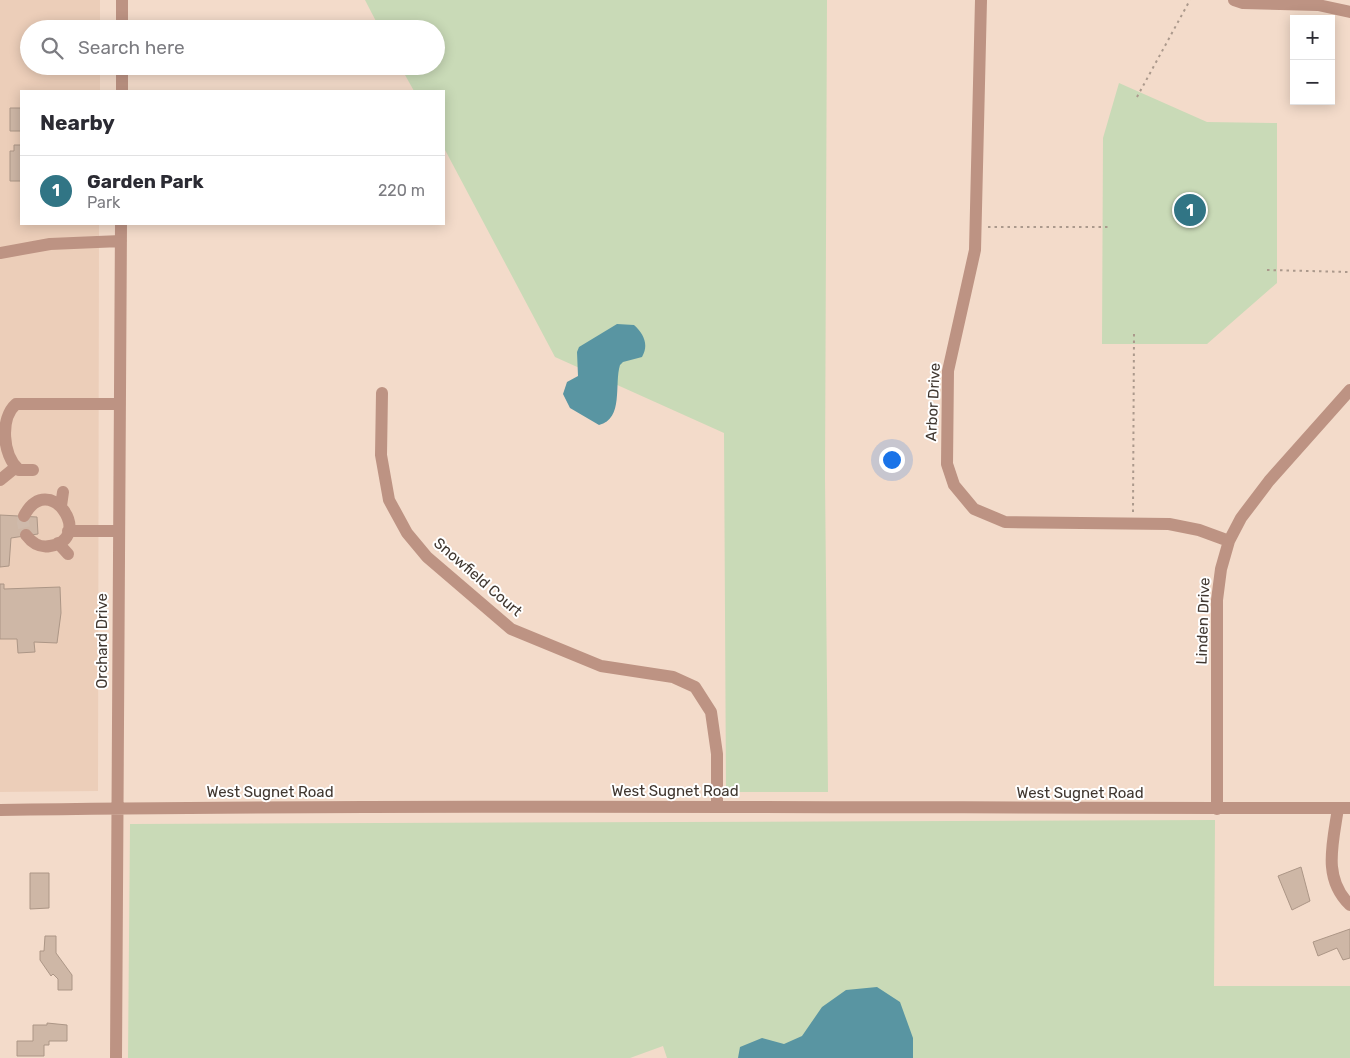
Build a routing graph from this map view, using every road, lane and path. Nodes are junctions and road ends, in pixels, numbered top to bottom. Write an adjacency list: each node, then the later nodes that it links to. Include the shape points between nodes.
1 (122, 0): 6 (street)
2 (981, 0): 11 (street, Arbor Drive)
3 (1190, 0): 9 (path)
4 (1234, 0): 5 (street, via 1318,5)
5 (1350, 12)
6 (122, 20)
7 (122, 75): 8 (street)
8 (122, 90)
9 (1137, 97)
10 (121, 225): 13 (street, Orchard Drive)
11 (976, 227): 12 (path); 29 (street, Arbor Drive, via 970,274 948,371 947,464 954,486 974,509 1005,522)
12 (1108, 227)
13 (121, 241): 14 (street, via 50,244); 22 (street, Orchard Drive)
14 (0, 252)
15 (1267, 270): 16 (path)
16 (1350, 272)
17 (1134, 333): 29 (path)
18 (1350, 390): 33 (street, Linden Drive, via 1269,481)
19 (382, 394): 36 (street, Snowfield Court, via 381,455 389,500 407,533 427,557 511,629 601,666 673,677 695,687 711,712 717,754)
20 (0, 404): 21 (street)
21 (16, 404): 22 (street); 23 (street, via 10,409 5,422 7,452)
22 (120, 404): 31 (street, Orchard Drive)
23 (16, 467): 24 (street); 25 (street)
24 (33, 470)
25 (0, 480)
26 (63, 492): 27 (street)
27 (62, 506): 28 (street, via 47,500 40,501 27,509); 30 (street, via 69,517)
28 (24, 516)
29 (1133, 524): 33 (street, Arbor Drive, via 1169,524 1199,530)
30 (68, 531): 31 (street); 34 (street)
31 (119, 531): 37 (street, Orchard Drive)
32 (26, 535): 34 (street, via 44,547)
33 (1228, 541): 39 (street, Linden Drive, via 1217,600)
34 (58, 543): 35 (street)
35 (68, 554)
36 (717, 807): 37 (street, West Sugnet Road); 39 (street, West Sugnet Road)
37 (118, 808): 40 (street, West Sugnet Road); 42 (street, Orchard Drive)
38 (1344, 808): 39 (street, West Sugnet Road); 41 (street, via 1331,872 1338,890)
39 (1217, 809)
40 (0, 810)
41 (1350, 905)
42 (116, 1058)

